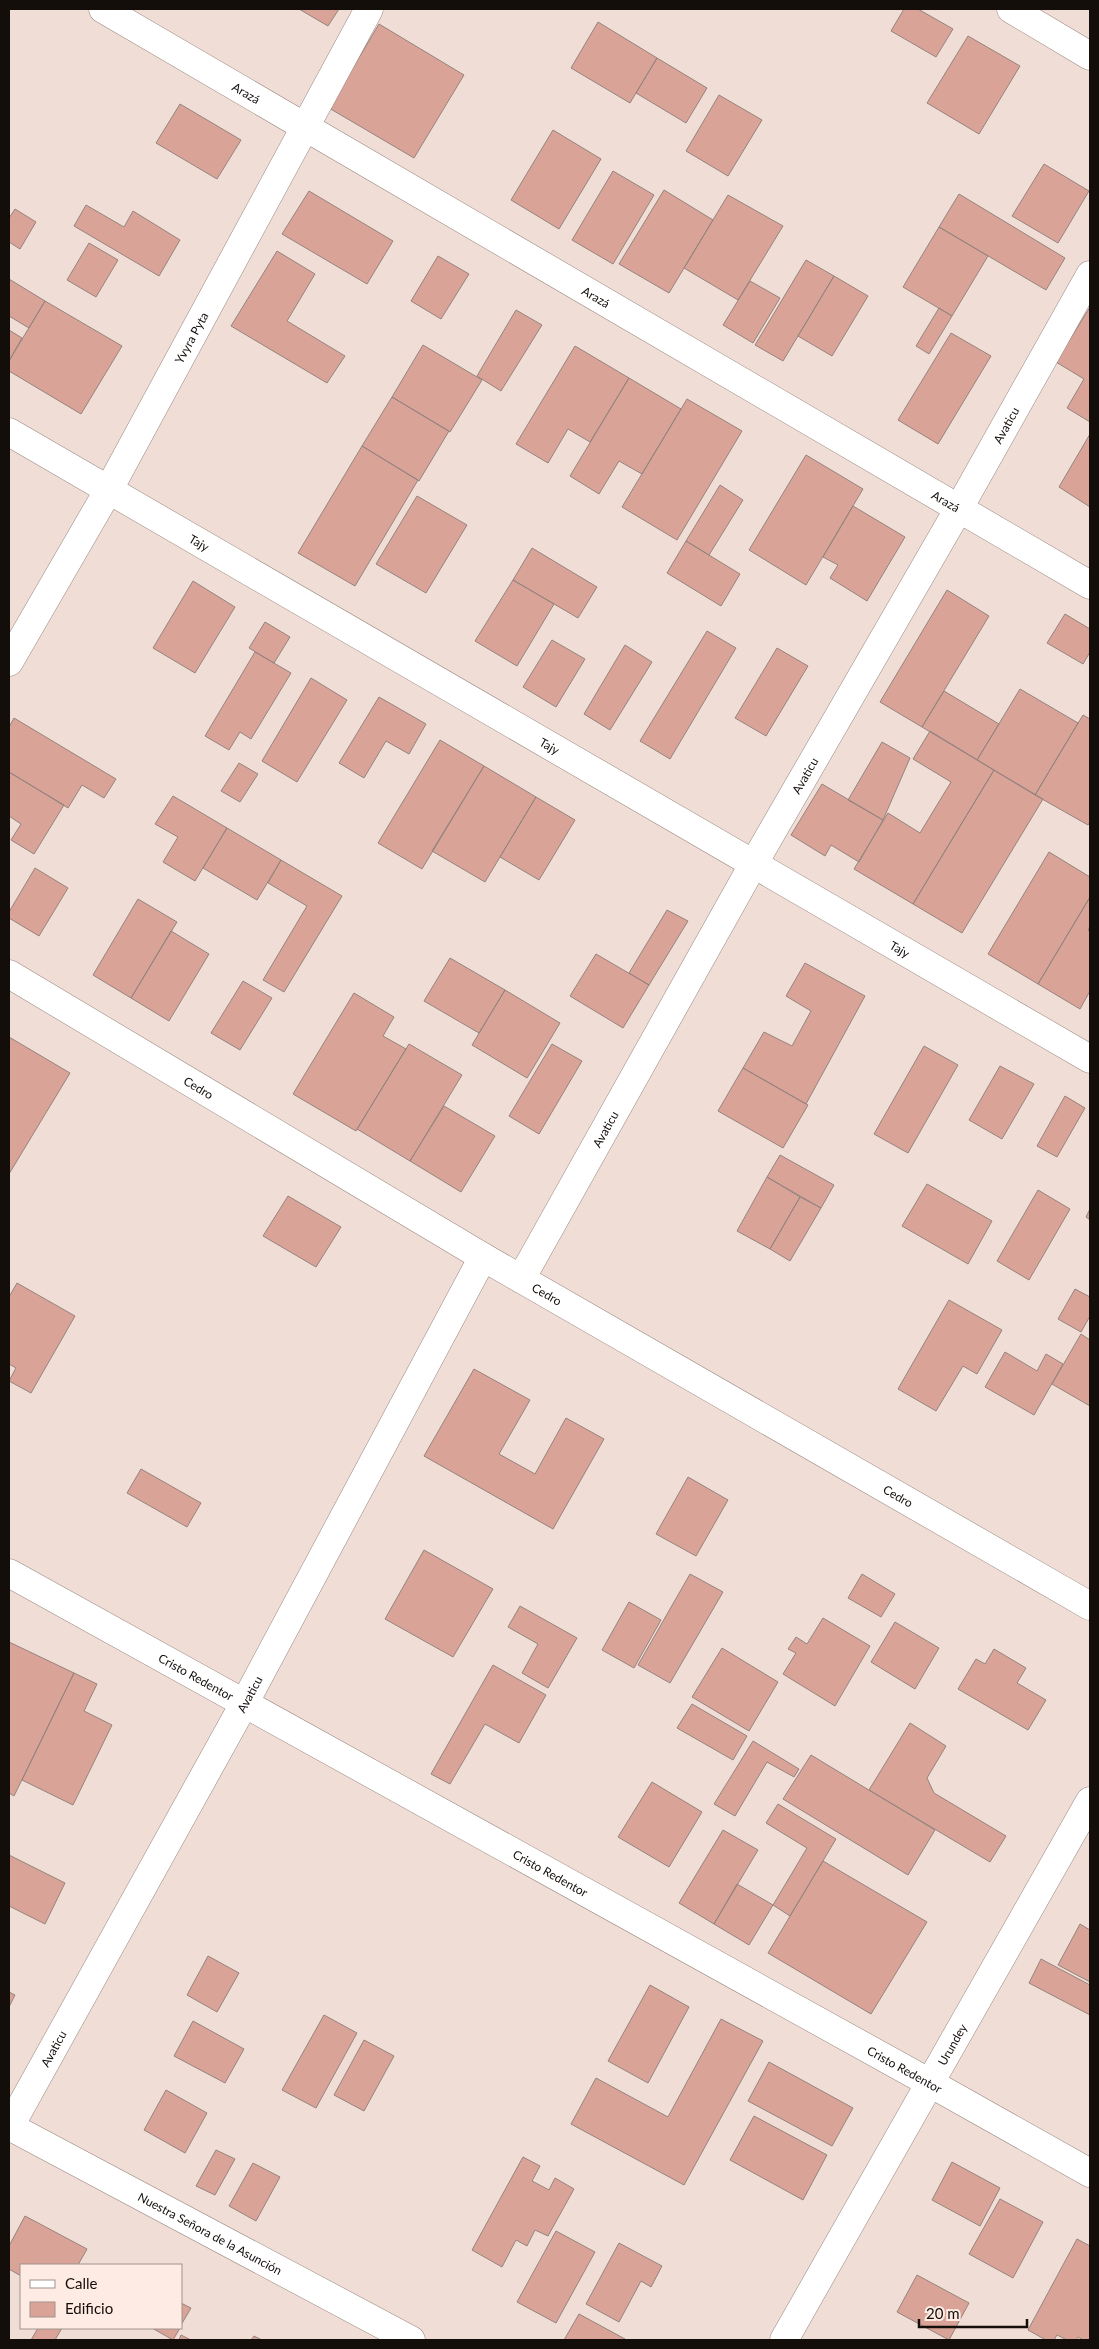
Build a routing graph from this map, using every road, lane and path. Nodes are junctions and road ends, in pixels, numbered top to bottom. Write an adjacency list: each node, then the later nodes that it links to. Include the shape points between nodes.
1 (103, 9): 5 (street, Arazá)
2 (369, 9): 5 (street, Yvyra Pyta)
3 (1011, 9): 4 (street)
4 (1090, 56)
5 (304, 126): 8 (street, Yvyra Pyta); 9 (street, Arazá)
6 (1090, 275): 9 (street, Avaticu)
7 (9, 432): 8 (street, Tajy)
8 (108, 491): 11 (street, Yvyra Pyta); 12 (street, Tajy)
9 (958, 510): 10 (street, Arazá); 12 (street, Avaticu)
10 (1090, 585)
11 (9, 662)
12 (754, 863): 14 (street, Tajy); 16 (street, Avaticu)
13 (9, 974): 15 (street, Cedro)
14 (1090, 1059)
15 (483, 1257): 16 (street, Cedro); 19 (street, Avaticu)
16 (521, 1278): 18 (street, Cedro)
17 (9, 1573): 19 (street, Cristo Redentor)
18 (1090, 1606)
19 (244, 1704): 21 (street, Cristo Redentor); 22 (street, Avaticu)
20 (1090, 1801): 21 (street, Urundey)
21 (930, 2083): 23 (street, Cristo Redentor); 25 (street, Urundey)
22 (9, 2127): 24 (street, Nuestra Señora de la Asunción)
23 (1090, 2174)
24 (411, 2340)
25 (784, 2340)

